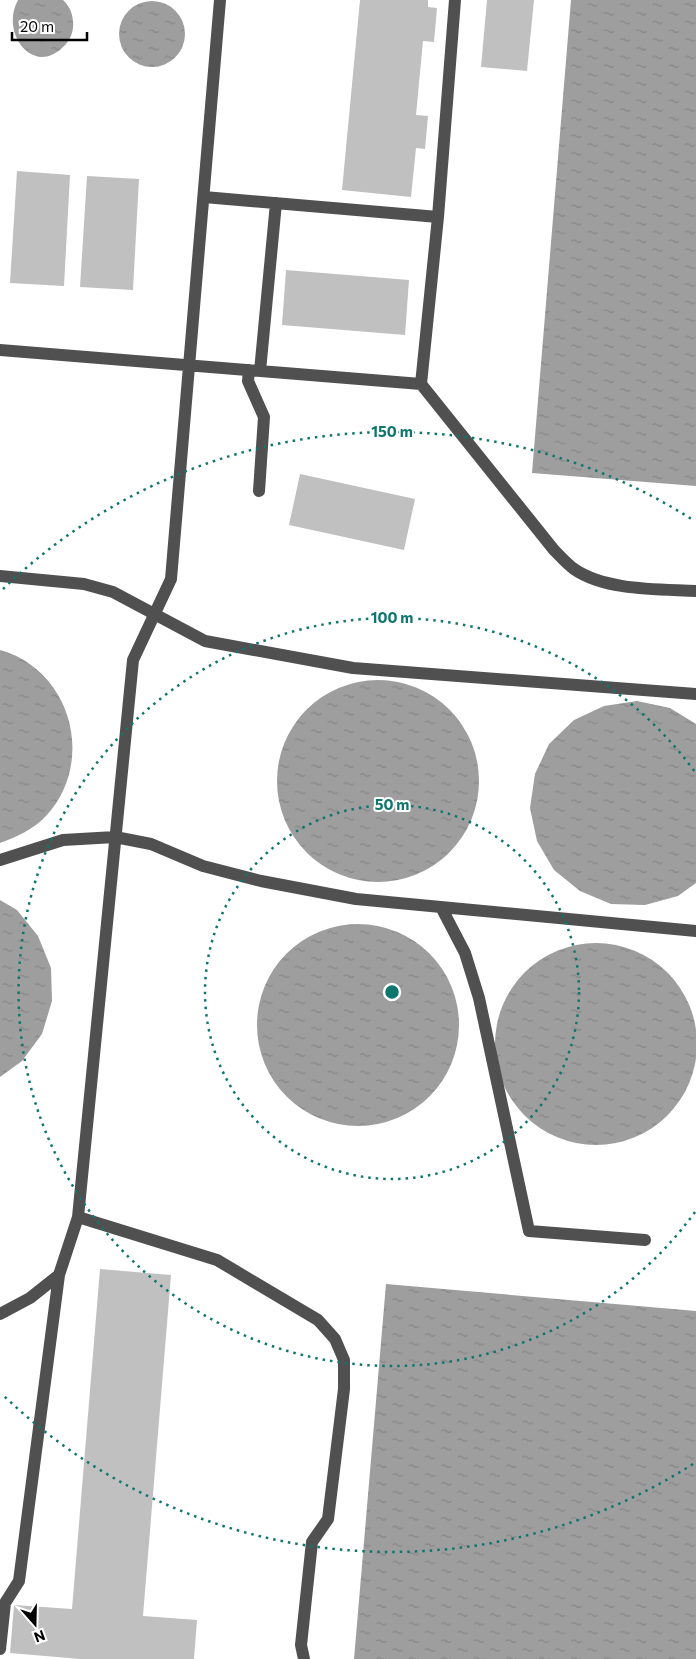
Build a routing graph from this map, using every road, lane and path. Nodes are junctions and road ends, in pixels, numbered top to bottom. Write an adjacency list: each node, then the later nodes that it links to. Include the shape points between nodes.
1 (220, 0): 3 (lane)
2 (455, 0): 5 (lane)
3 (204, 197): 4 (lane); 7 (lane)
4 (276, 203): 5 (lane); 8 (lane)
5 (438, 217): 9 (lane)
6 (0, 350): 7 (lane)
7 (189, 365): 8 (lane); 13 (lane, via 171,579)
8 (254, 370): 9 (lane); 10 (lane, via 248,381 264,417)
9 (421, 384): 12 (lane, via 554,550 574,569 604,582)
10 (259, 491)
11 (0, 576): 13 (lane, via 84,584 113,592)
12 (696, 591)
13 (154, 614): 14 (lane, via 205,641 353,668); 15 (lane, via 133,660)
14 (696, 694)
15 (115, 837): 16 (lane, via 63,840); 17 (lane, via 151,844 203,866 261,881 356,899); 19 (lane)
16 (0, 860)
17 (442, 907): 18 (lane); 20 (lane, via 465,953 479,998 529,1231)
18 (696, 931)
19 (78, 1217): 21 (lane); 24 (lane, via 217,1260 318,1320 335,1339 344,1360 344,1390 328,1519 312,1542 301,1645)
20 (645, 1240)
21 (59, 1275): 22 (lane, via 30,1298); 23 (lane, via 18,1580 5,1603)
22 (0, 1314)
23 (0, 1648)
24 (304, 1659)

